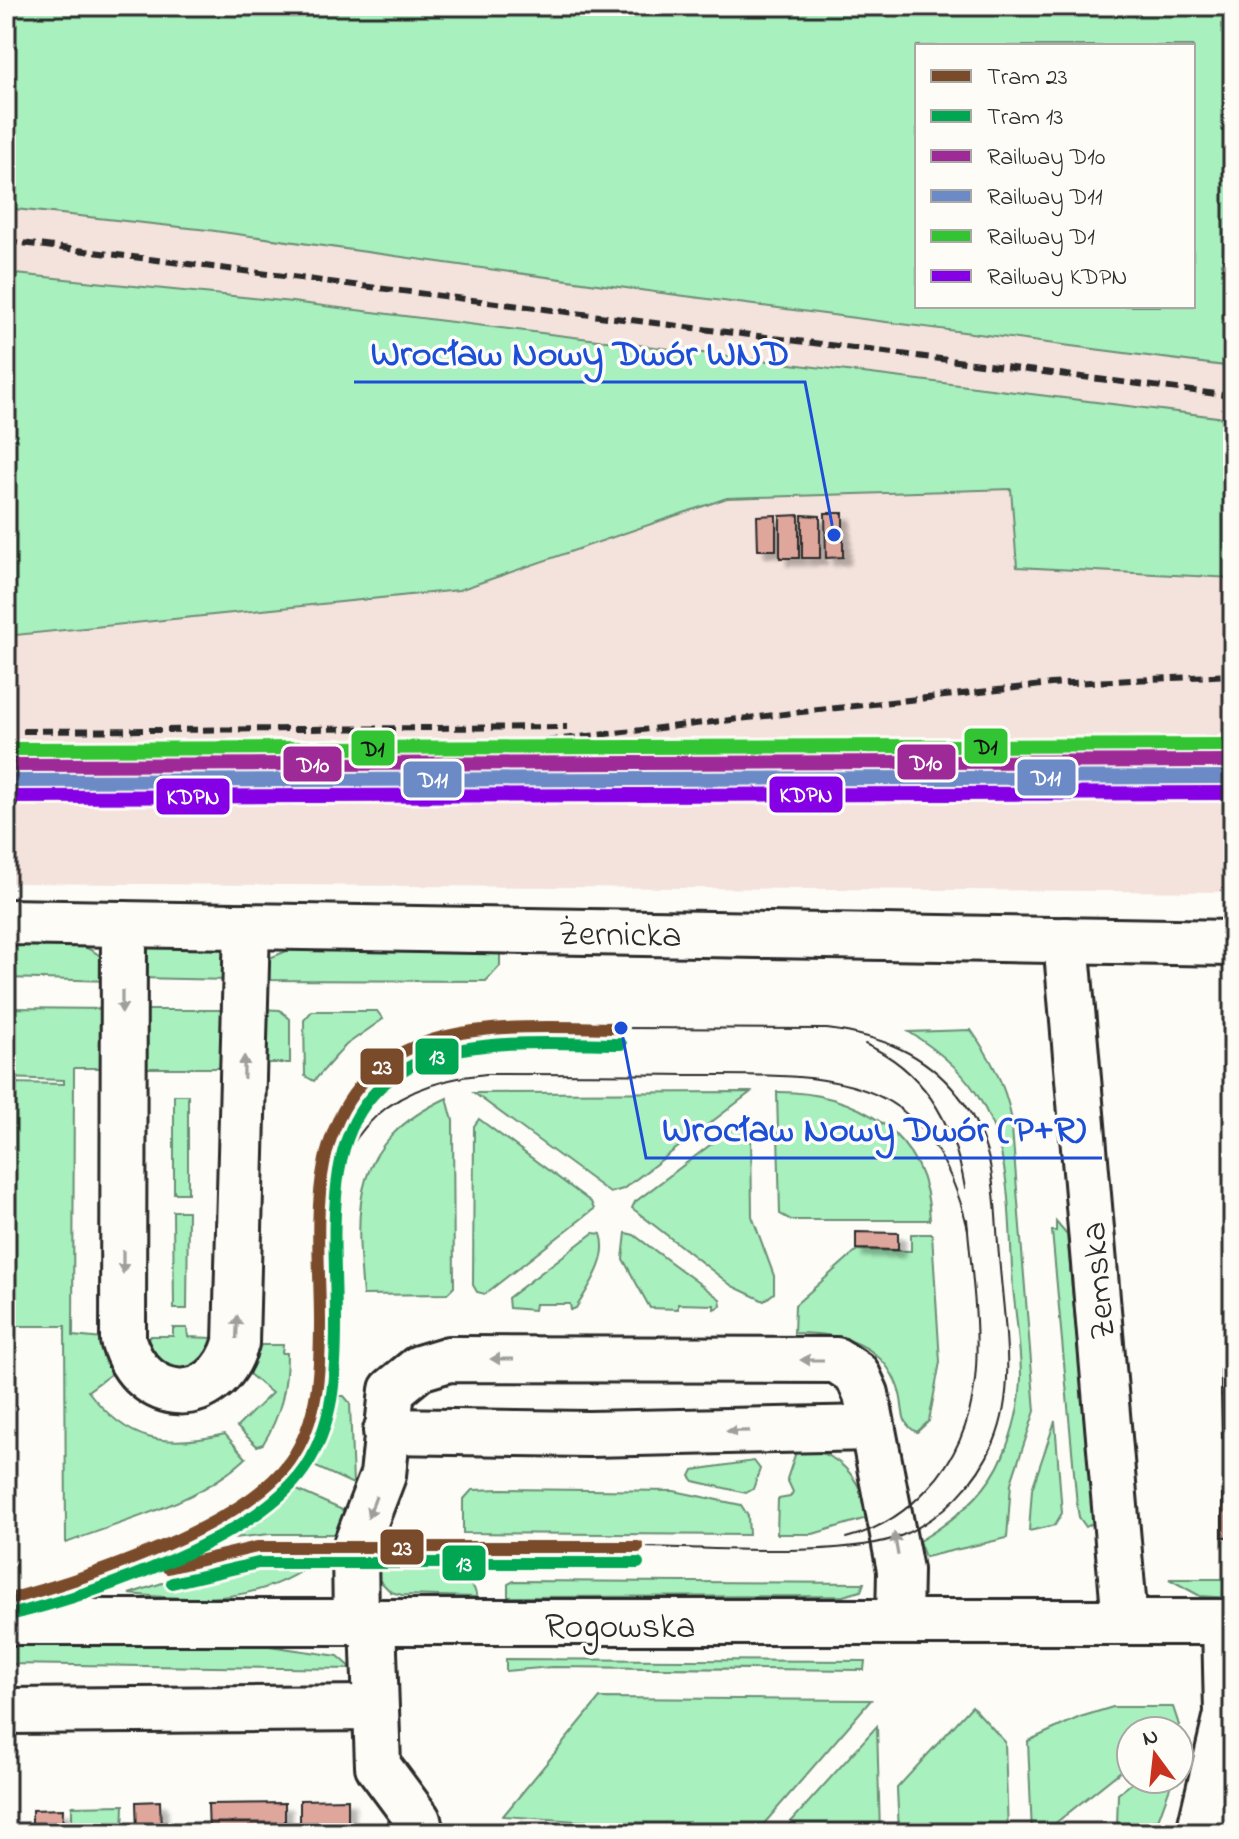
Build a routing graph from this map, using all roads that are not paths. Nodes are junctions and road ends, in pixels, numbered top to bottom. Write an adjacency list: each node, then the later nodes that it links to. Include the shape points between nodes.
1 (6, 922): 2 (street, Żernicka)
2 (124, 924): 3 (street, Żernicka); 3 (street, one-way to 3, via 123,1340 128,1360 140,1376 177,1392 206,1386 232,1359 236,1343)
3 (247, 926): 4 (street, Żernicka)
4 (1066, 940): 5 (street, Żernicka); 10 (street, Zemska)
5 (1233, 943)
6 (872, 1428): 7 (street, one-way to 7, via 589,1434); 7 (street, one-way to 7, via 857,1374 836,1360 449,1359 419,1368 392,1390); 9 (street, one-way to 6, via 900,1570)
7 (386, 1431): 12 (street, one-way to 12, via 383,1475 355,1548)
8 (6, 1622): 12 (street, Rogowska)
9 (899, 1622): 10 (street, Rogowska); 12 (street, Rogowska)
10 (1125, 1622): 11 (street, Rogowska)
11 (1229, 1622): 15 (street, via 1227,1714)
12 (364, 1623): 13 (street)
13 (375, 1708): 14 (street); 16 (street, via 378,1766 418,1820)
14 (6, 1711)
15 (1211, 1829)
16 (421, 1833)

